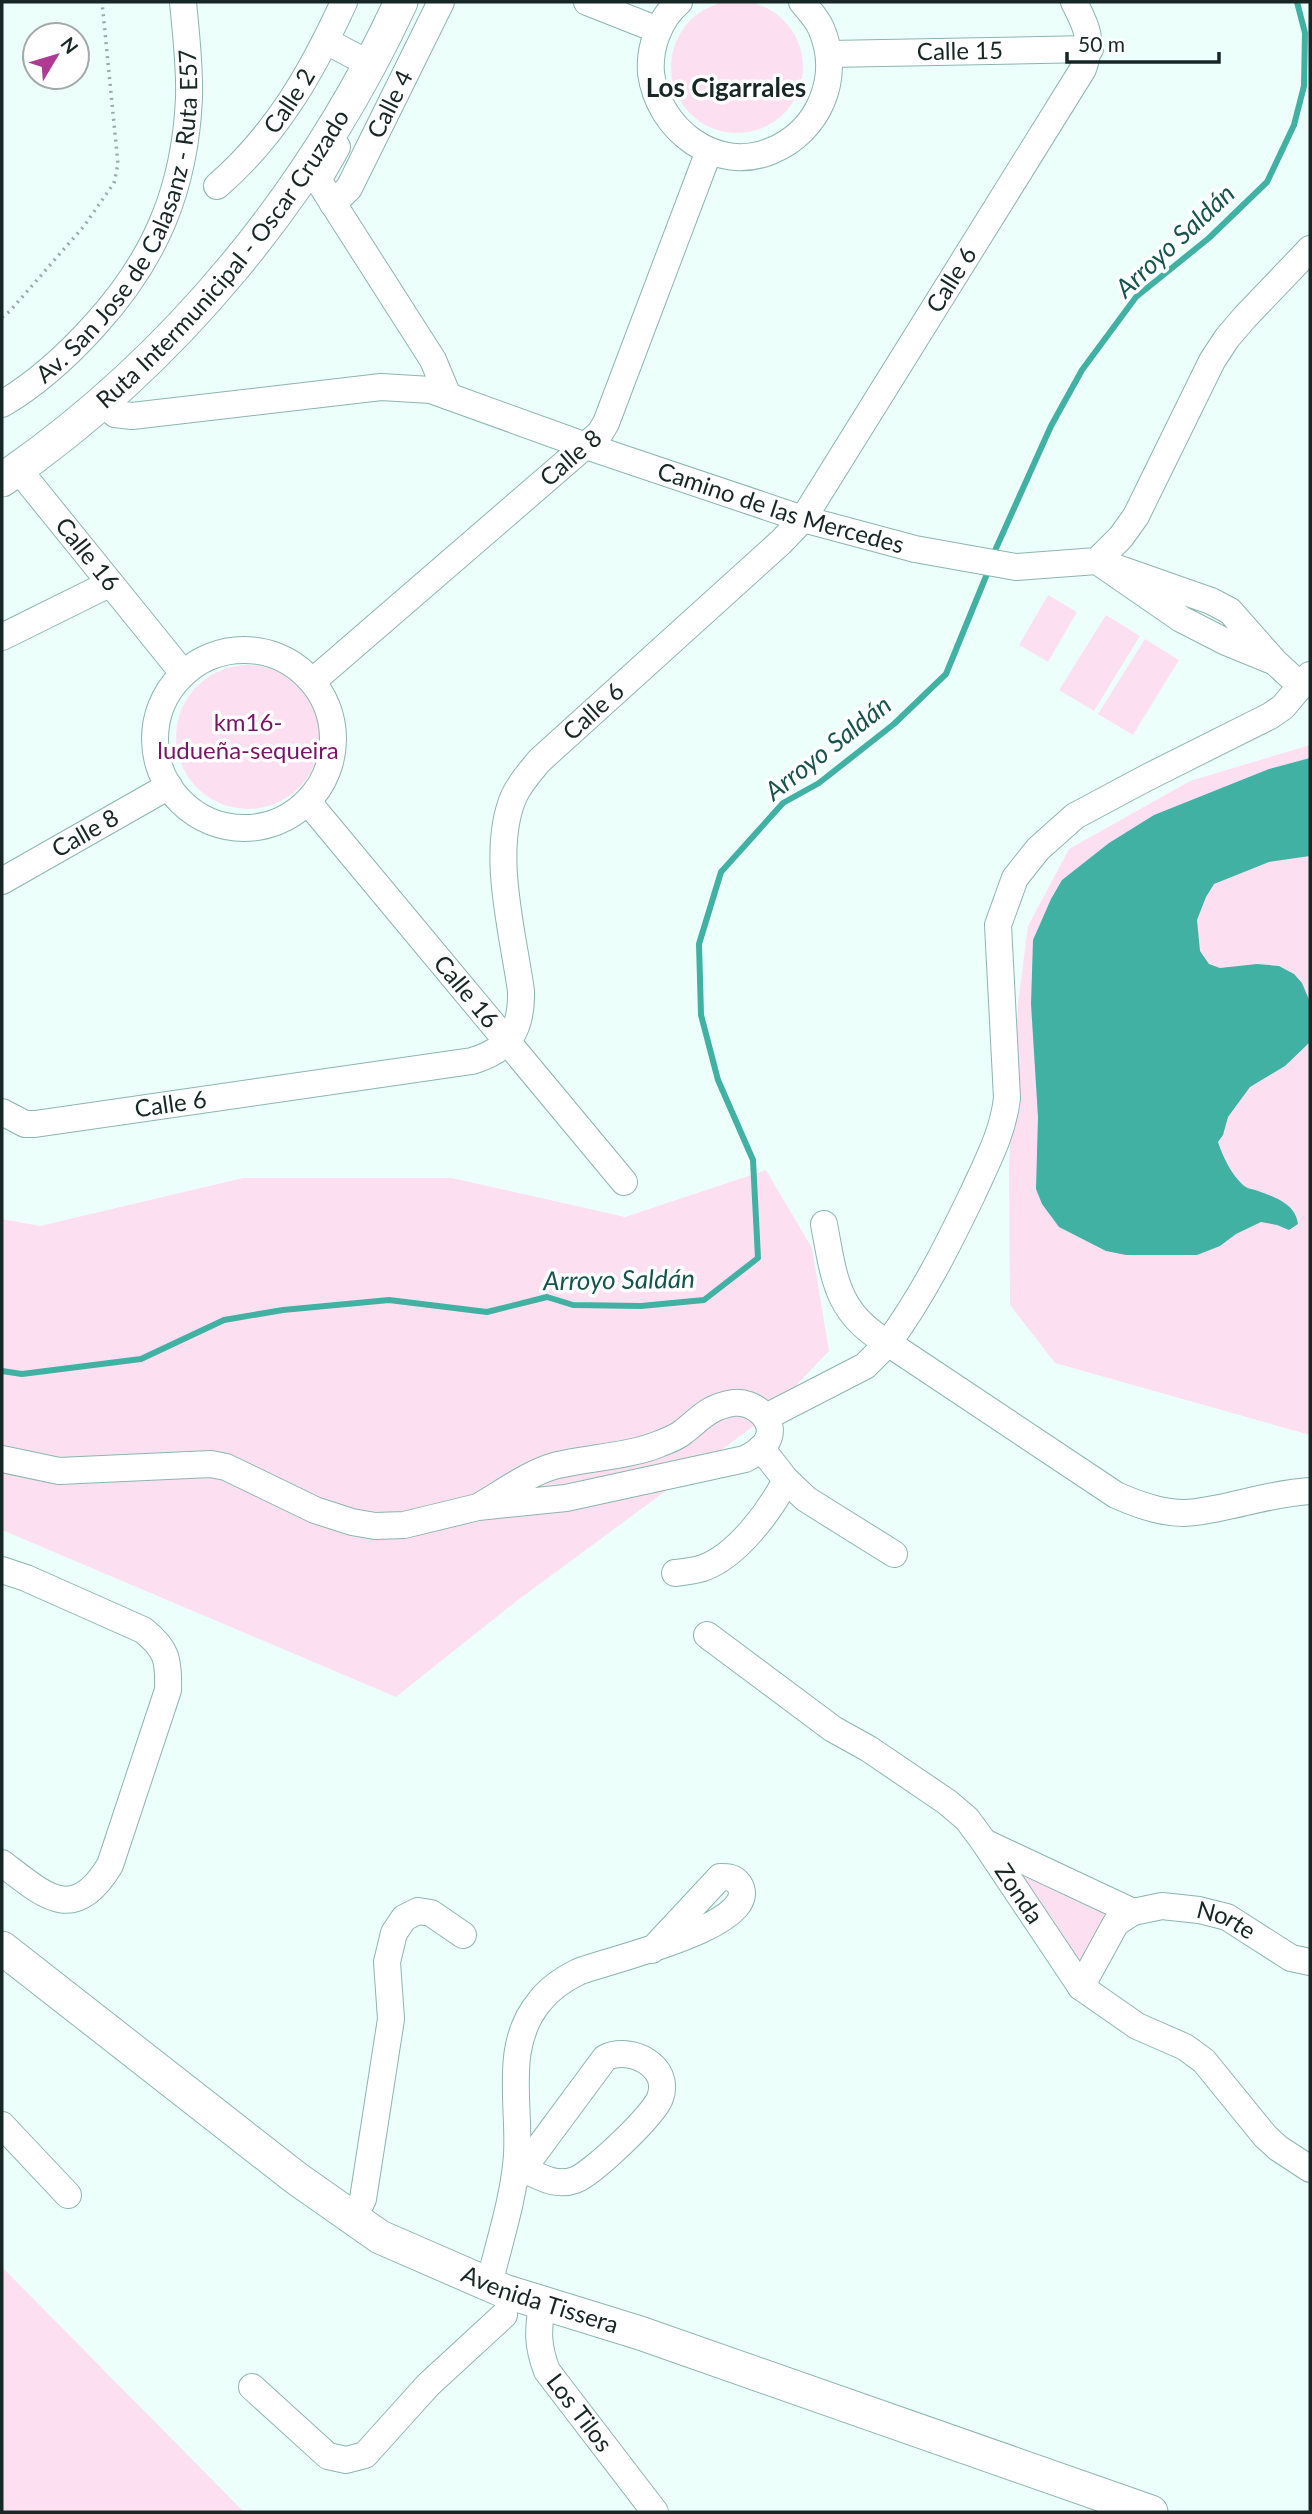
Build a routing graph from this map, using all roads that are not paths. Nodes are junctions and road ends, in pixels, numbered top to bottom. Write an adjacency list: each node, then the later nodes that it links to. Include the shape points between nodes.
1 (183, 2): 21 (street, Av. San Jose de Calasanz - Ruta E57, via 189,98 175,189 162,229 122,296 65,358)
2 (344, 2): 11 (street, Calle 2)
3 (389, 2): 12 (main road)
4 (401, 2): 12 (main road)
5 (442, 2): 16 (street, Calle 4, via 349,188)
6 (587, 2): 10 (street)
7 (679, 2): 10 (street)
8 (802, 2): 14 (street, via 820,26)
9 (1074, 2): 13 (street, via 1087,27)
10 (659, 30): 15 (street, via 650,62 653,90 665,116 684,137)
11 (327, 41): 12 (street); 17 (street, Calle 2, via 296,96 239,167)
12 (371, 49): 16 (main road, via 327,116)
13 (1090, 49): 14 (street, Calle 15); 24 (street, Calle 6, via 1083,69)
14 (829, 54): 15 (street, via 829,85 817,114 797,137 770,152 739,157)
15 (709, 151): 22 (street, Calle 8, via 606,423)
16 (311, 184): 19 (street, via 433,360); 20 (main road, Ruta Intermunicipal - Oscar Cruzado, via 204,302); 23 (main road, via 231,252 181,308)
17 (217, 186)
18 (1310, 249): 25 (street, via 1227,338 1136,516)
19 (448, 396): 20 (street, Camino de las Mercedes, via 431,390 381,387 132,416 115,414); 22 (street, Camino de las Mercedes)
20 (103, 401): 23 (main road, Ruta Intermunicipal - Oscar Cruzado, via 77,425)
21 (2, 404)
22 (586, 446): 24 (street, Camino de las Mercedes); 29 (street, Calle 8)
23 (7, 471): 26 (street, Calle 16)
24 (803, 519): 25 (street, Camino de las Mercedes, via 915,549 1016,567); 34 (street, Calle 6, via 524,778 504,834 503,869 522,991 518,1023)
25 (1097, 561): 30 (street, via 1230,611 1275,662)
26 (109, 584): 27 (street); 28 (street, Calle 16)
27 (2, 638)
28 (183, 673): 29 (street, via 207,657 254,651 291,663); 31 (street, via 168,692 156,727 158,764)
29 (313, 681): 32 (street, via 327,704 333,743 324,781)
30 (1306, 681): 38 (street, via 1270,716 1075,816 1038,849 1015,878 998,925 1005,1117 950,1242)
31 (169, 786): 32 (street, via 186,807 209,821 235,828 262,827 287,818); 33 (street, Calle 8)
32 (308, 802): 34 (street, Calle 16)
33 (2, 881)
34 (507, 1043): 35 (street, Calle 6, via 472,1061 63,1121 25,1124); 36 (street, Calle 16)
35 (2, 1112)
36 (624, 1182)
37 (824, 1224): 38 (street, via 835,1286 871,1334)
38 (888, 1343): 39 (street, via 865,1366); 45 (street, via 1116,1495 1143,1507 1194,1513)
39 (766, 1417): 40 (street, via 758,1409 734,1403 700,1415); 41 (street, via 769,1433)
40 (682, 1434): 43 (street, via 682,1457); 46 (street, via 655,1446 551,1467)
41 (761, 1448): 43 (street, via 745,1459); 44 (street)
42 (2, 1459): 46 (street, via 59,1471 219,1465 315,1510 375,1526 404,1525)
43 (694, 1472): 46 (street, via 566,1498)
44 (786, 1480): 47 (street, via 806,1499); 49 (street, via 765,1516 720,1558 704,1568)
45 (1310, 1491)
46 (478, 1507)
47 (894, 1554)
48 (2, 1570): 52 (street, via 143,1630 159,1642 168,1672 168,1690 110,1865 100,1882 70,1901 56,1899)
49 (676, 1573)
50 (707, 1635): 51 (street, Zonda, via 834,1729 947,1802)
51 (984, 1842): 53 (street); 58 (street, Zonda)
52 (2, 1863)
53 (1133, 1912): 57 (street, Norte, via 1162,1906 1216,1914 1292,1958); 58 (street, via 1116,1923)
54 (463, 1934): 63 (street, via 431,1913 418,1911 404,1918 394,1933 387,1962 391,2019 363,2199)
55 (2, 1948): 63 (main road, Avenida Tissera)
56 (652, 1950): 61 (street, via 581,1971 561,1982 525,2022 515,2073)
57 (1310, 1962)
58 (1081, 1987): 60 (street, Zonda, via 1137,2026 1185,2047 1204,2062 1265,2136)
59 (2, 2125): 62 (street)
60 (1310, 2169)
61 (519, 2175): 61 (street, via 605,2058 628,2054 653,2066 662,2082 660,2099 616,2149 575,2180 550,2182); 64 (street)
62 (68, 2195)
63 (353, 2219): 64 (main road, Avenida Tissera, via 380,2237)
64 (474, 2279): 65 (main road, Avenida Tissera); 66 (street)
65 (542, 2303): 67 (street, Los Tilos, via 539,2350); 70 (main road, Avenida Tissera)
66 (504, 2315): 67 (street); 68 (street, via 428,2385 365,2455 346,2460 328,2456)
67 (547, 2371): 69 (street, Los Tilos)
68 (252, 2387)
69 (655, 2512)
70 (1151, 2512)

